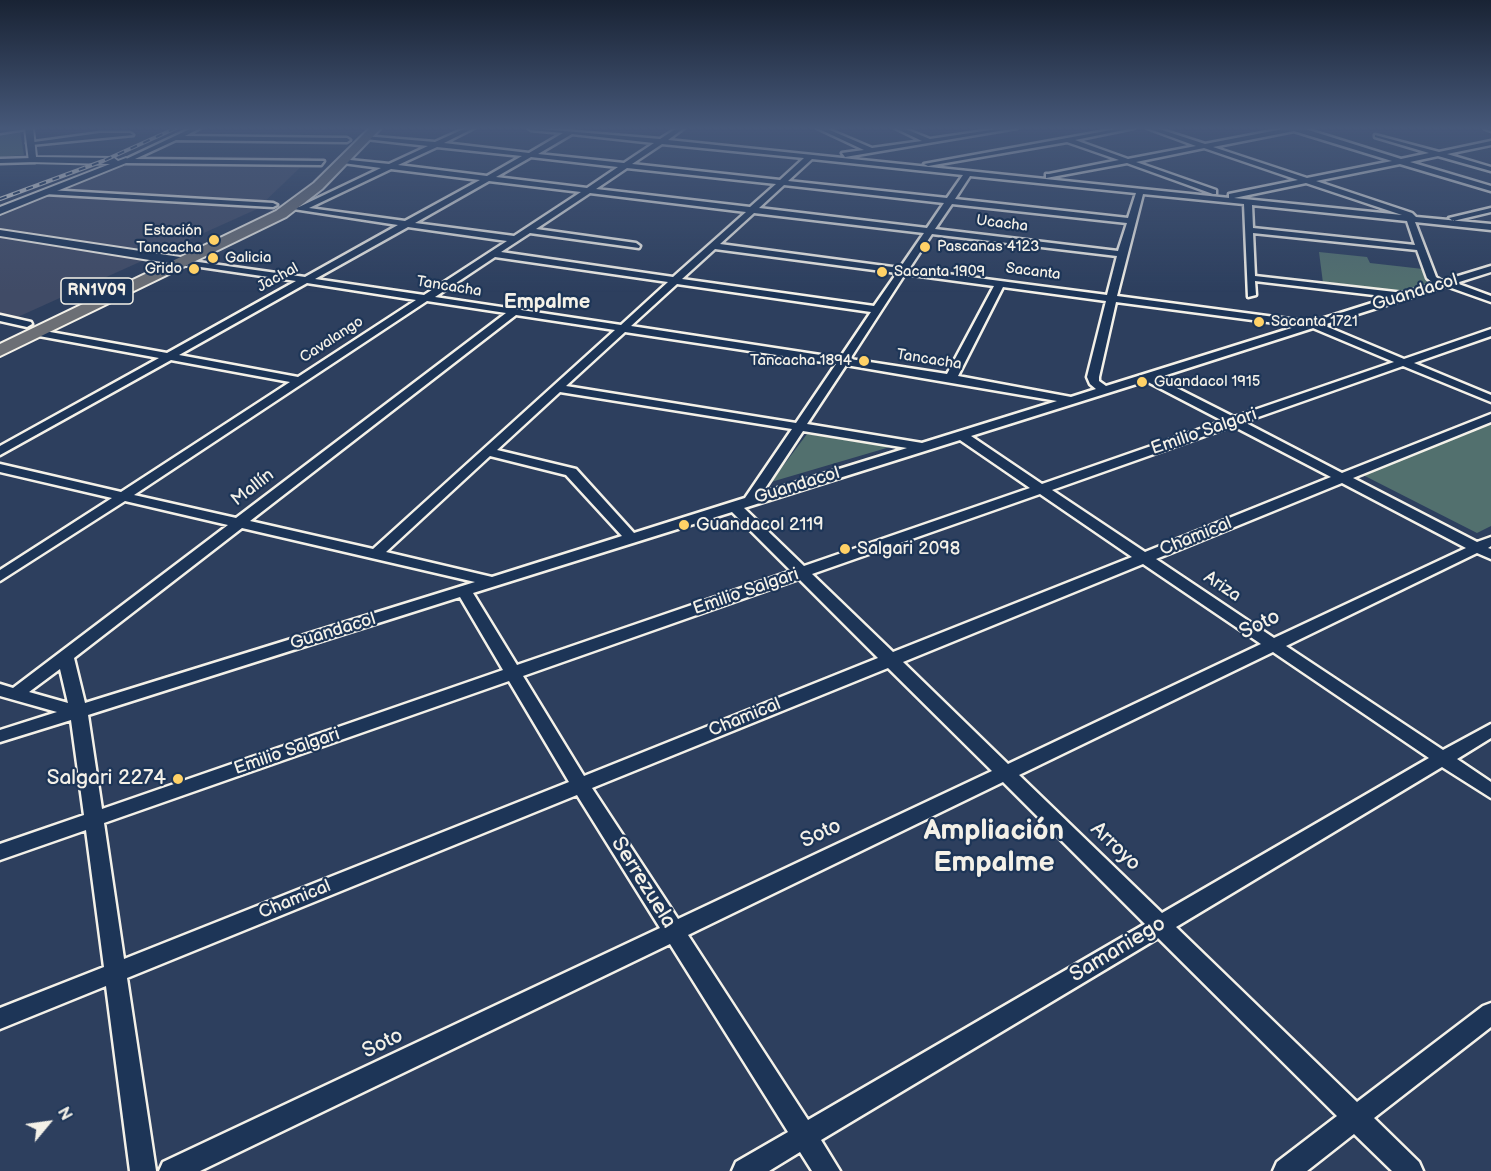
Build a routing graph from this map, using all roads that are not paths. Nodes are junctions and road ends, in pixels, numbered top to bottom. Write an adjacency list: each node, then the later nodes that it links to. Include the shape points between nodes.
1 (72, 183): 19 (street)
2 (302, 183): 23 (main road, RN1V09)
3 (321, 183): 24 (main road, RN1V09)
4 (352, 183): 24 (street)
5 (480, 183): 31 (street, Jachal)
6 (527, 183): 17 (street, Ucacha)
7 (599, 183): 17 (street, Cavalango)
8 (779, 183): 9 (street)
9 (782, 183): 21 (street); 25 (street)
10 (962, 183): 21 (street)
11 (1060, 183): 18 (street)
12 (1185, 183): 20 (street)
13 (1302, 183): 20 (street)
14 (1315, 183): 28 (street)
15 (1470, 183): 16 (street)
16 (1491, 189)
17 (588, 190): 25 (street, Ucacha); 33 (street, Cavalango)
18 (1140, 190): 20 (street); 29 (street)
19 (48, 192): 23 (street); 27 (street)
20 (1226, 198): 22 (street)
21 (950, 201): 29 (street); 35 (street)
22 (1248, 202): 28 (street); 34 (street)
23 (273, 205): 43 (main road, RN1V09)
24 (296, 208): 31 (street); 44 (main road, RN1V09)
25 (753, 210): 35 (street, Ucacha); 39 (street)
26 (1491, 210): 30 (street)
27 (0, 211)
28 (1412, 219): 30 (street); 40 (street)
29 (1131, 221): 42 (street)
30 (1449, 222): 32 (street)
31 (407, 224): 37 (street); 48 (street, Jachal)
32 (1491, 227)
33 (528, 230): 37 (street, Cavalango); 38 (street)
34 (1249, 230): 40 (street); 47 (street)
35 (930, 231): 42 (street, Ucacha); 46 (street)
36 (0, 233): 43 (street, Tancacha)
37 (514, 239): 41 (street, Cavalango)
38 (636, 246)
39 (713, 246): 46 (street, Sacanta); 49 (street)
40 (1420, 248): 51 (street, via 1432,278)
41 (493, 254): 49 (street); 54 (street, Cavalango)
42 (1122, 254): 55 (street)
43 (167, 259): 44 (street, Tancacha); 61 (main road, RN1V09)
44 (187, 262): 48 (street, Tancacha); 61 (main road, RN1V09)
45 (1491, 269): 51 (street, Guandacol)
46 (904, 271): 50 (street, Sacanta); 57 (street)
47 (1251, 278): 52 (street); 53 (street)
48 (306, 280): 54 (street, Tancacha); 66 (street, Jachal)
49 (676, 280): 57 (street); 62 (street)
50 (1000, 283): 55 (street, Sacanta); 70 (street)
51 (1444, 284): 53 (street, Guandacol); 56 (street)
52 (1251, 295)
53 (1406, 296): 60 (street, Guandacol)
54 (423, 298): 58 (street, Tancacha); 71 (street, Cavalango)
55 (1111, 298): 60 (street, Sacanta); 73 (street, via 1093,377)
56 (1491, 299)
57 (878, 309): 67 (street)
58 (514, 312): 62 (street, Tancacha); 88 (street, Mallín)
59 (0, 318): 61 (street)
60 (1314, 325): 68 (street); 69 (street, Guandacol)
61 (33, 328): 64 (main road, RN1V09); 65 (main road, RN1V09); 66 (street)
62 (623, 328): 67 (street, Tancacha); 72 (street)
63 (1491, 332): 68 (street, Emilio Salgari)
64 (0, 336)
65 (0, 351)
66 (168, 357): 71 (street); 81 (street, Jachal)
67 (843, 362): 70 (street, Tancacha); 78 (street)
68 (1403, 362): 74 (street); 77 (street, Emilio Salgari)
69 (1147, 377): 73 (street, Guandacol); 77 (street)
70 (951, 378): 75 (street, Tancacha)
71 (298, 380): 86 (street, Cavalango)
72 (558, 388): 78 (street); 82 (street)
73 (1105, 390): 75 (street, Guandacol)
74 (1491, 399)
75 (1071, 400): 79 (street, Guandacol)
76 (1491, 418): 84 (street, Chamical)
77 (1233, 422): 84 (street); 85 (street, Emilio Salgari)
78 (800, 427): 80 (street); 87 (street)
79 (961, 435): 80 (street, Guandacol); 85 (street, Ariza)
80 (924, 447): 87 (street, Guandacol)
81 (0, 451)
82 (488, 452): 89 (street, via 571,472); 91 (street)
83 (0, 468): 86 (street)
84 (1343, 478): 90 (street); 92 (street, Chamical)
85 (1041, 489): 92 (street, Ariza); 93 (street, Emilio Salgari)
86 (123, 496): 88 (street); 94 (street, Cavalango)
87 (742, 504): 89 (street, Guandacol); 93 (street, Arroyo)
88 (238, 523): 91 (street); 98 (street, Mallín)
89 (632, 539): 95 (street, Guandacol)
90 (1486, 548): 97 (street, Soto)
91 (376, 554): 95 (street)
92 (1144, 558): 97 (street, Ariza); 99 (street, Chamical)
93 (801, 572): 99 (street, Arroyo); 100 (street, Emilio Salgari)
94 (0, 577)
95 (493, 582): 96 (street, Guandacol)
96 (464, 591): 100 (street, Serrezuela); 102 (street, Guandacol)
97 (1274, 645): 105 (street, Ariza); 106 (street, Soto)
98 (65, 656): 101 (street, Mallín); 102 (street)
99 (891, 660): 106 (street, Arroyo); 107 (street, Chamical)
100 (512, 673): 107 (street, Serrezuela); 109 (street, Emilio Salgari)
101 (8, 692): 102 (street)
102 (79, 711): 104 (street, Guandacol); 109 (street)
103 (1491, 730): 105 (street, Samaniego)
104 (0, 736)
105 (1443, 758): 108 (street, Ariza); 111 (street, Samaniego)
106 (1005, 773): 111 (street, Arroyo); 112 (street, Soto)
107 (580, 785): 112 (street, Serrezuela); 113 (street, Chamical)
108 (1491, 791)
109 (94, 819): 110 (street, Emilio Salgari); 113 (street)
110 (0, 852)
111 (1160, 925): 116 (street, Arroyo); 117 (street, Samaniego)
112 (673, 931): 117 (street, Serrezuela); 119 (street, Soto)
113 (115, 972): 115 (street, Chamical); 118 (street)
114 (1491, 1013): 116 (street)
115 (0, 1018)
116 (1356, 1117): 122 (street); 123 (street, Arroyo)
117 (805, 1136): 120 (street, Samaniego); 121 (street, Serrezuela)
118 (143, 1171)
119 (172, 1171)
120 (745, 1171)
121 (827, 1171)
122 (1286, 1171)
123 (1410, 1171)

